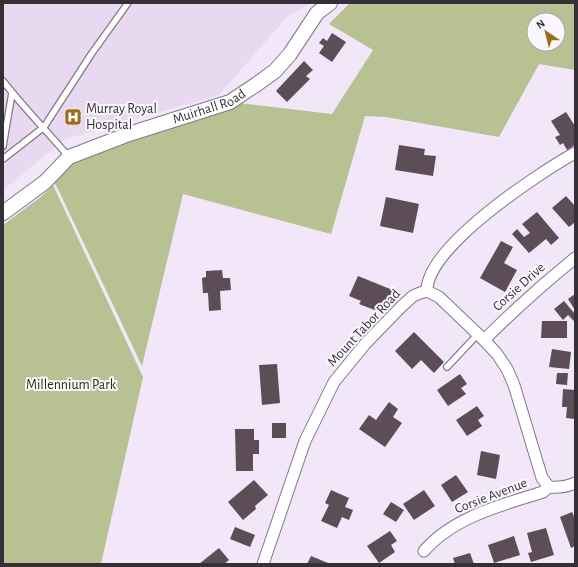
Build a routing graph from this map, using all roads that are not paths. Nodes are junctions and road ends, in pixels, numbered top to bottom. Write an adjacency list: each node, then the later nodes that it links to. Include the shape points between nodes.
1 (128, 3): 5 (lane)
2 (330, 3): 8 (street, Muirhall Road, via 317,13 290,54 275,71 230,102 129,134)
3 (3, 81): 4 (lane)
4 (12, 93): 5 (lane); 6 (lane)
5 (44, 127): 8 (lane); 9 (lane)
6 (3, 146)
7 (575, 153): 12 (street, via 501,201 471,226 434,270 427,284)
8 (68, 157): 10 (street, Muirhall Road, via 45,182)
9 (3, 159)
10 (3, 214)
11 (575, 258): 13 (street, Corsie Drive)
12 (427, 291): 13 (street, via 439,297); 18 (street, Mount Tabor Road, via 413,296 394,314 334,382 306,441)
13 (481, 337): 14 (lane); 16 (street, via 507,369 542,478)
14 (447, 367)
15 (575, 483): 16 (street, Corsie Avenue, via 566,487)
16 (549, 487): 17 (street, Corsie Avenue, via 543,492 467,519 439,535)
17 (424, 551)
18 (263, 564)

